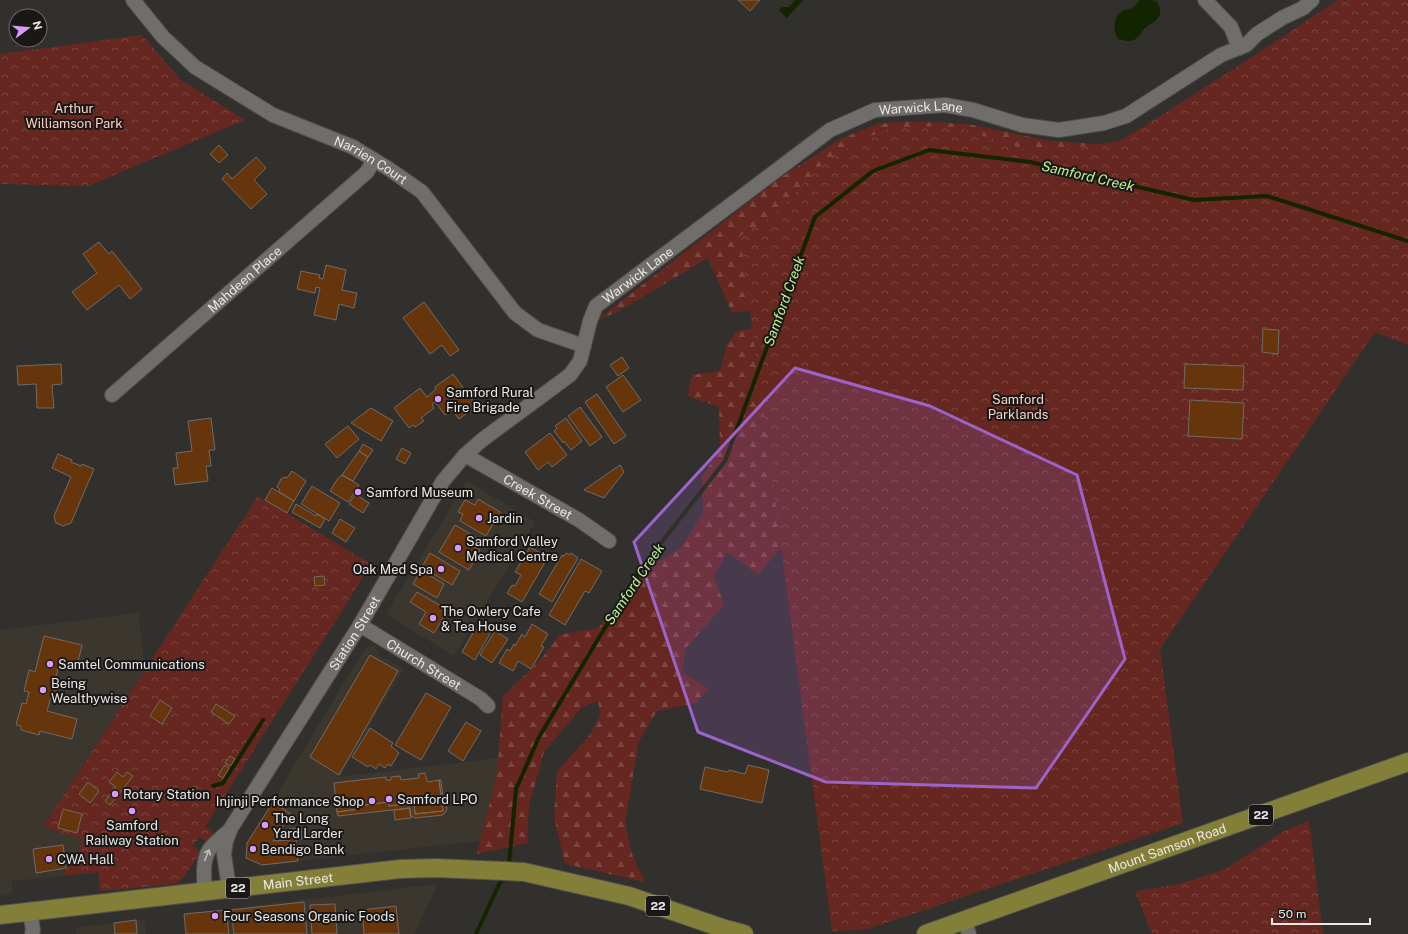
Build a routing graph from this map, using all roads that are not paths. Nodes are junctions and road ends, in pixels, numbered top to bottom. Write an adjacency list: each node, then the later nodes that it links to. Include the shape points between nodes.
1 (133, 0): 5 (street, Narrien Court, via 163,37 195,67 273,115 353,147)
2 (1205, 0): 4 (street, via 1231,27)
3 (1312, 0): 4 (street, Warwick Lane)
4 (1239, 48): 6 (street, Warwick Lane, via 1221,55 1126,116 1104,123 1059,130 1022,125 973,110 946,105 875,110 830,130 596,306)
5 (374, 160): 6 (street, Narrien Court, via 422,192 515,314 538,330); 7 (street, Mahdeen Place, via 367,172)
6 (584, 346): 8 (street, Station Street, via 580,361 570,375)
7 (112, 395)
8 (465, 455): 9 (street, Creek Street, via 579,520); 10 (street, Station Street, via 444,481)
9 (609, 541)
10 (360, 625): 11 (street, Church Street); 13 (street, Station Street)
11 (488, 706)
12 (1408, 762): 18 (main road, Mount Samson Road / 22)
13 (231, 828): 14 (street, Station Street, via 224,854); 15 (street, Station Street, one-way to 13, via 204,862 209,850)
14 (229, 888): 15 (main road, Main Street / 22); 20 (main road, Main Street / 22, via 400,869 524,872 629,896)
15 (205, 891): 16 (main road, Main Street / 22)
16 (30, 912): 17 (main road, Main Street / 22); 19 (street)
17 (0, 915)
18 (967, 927): 21 (main road, Mount Samson Road / 22)
19 (32, 934)
20 (744, 934)
21 (926, 934)

